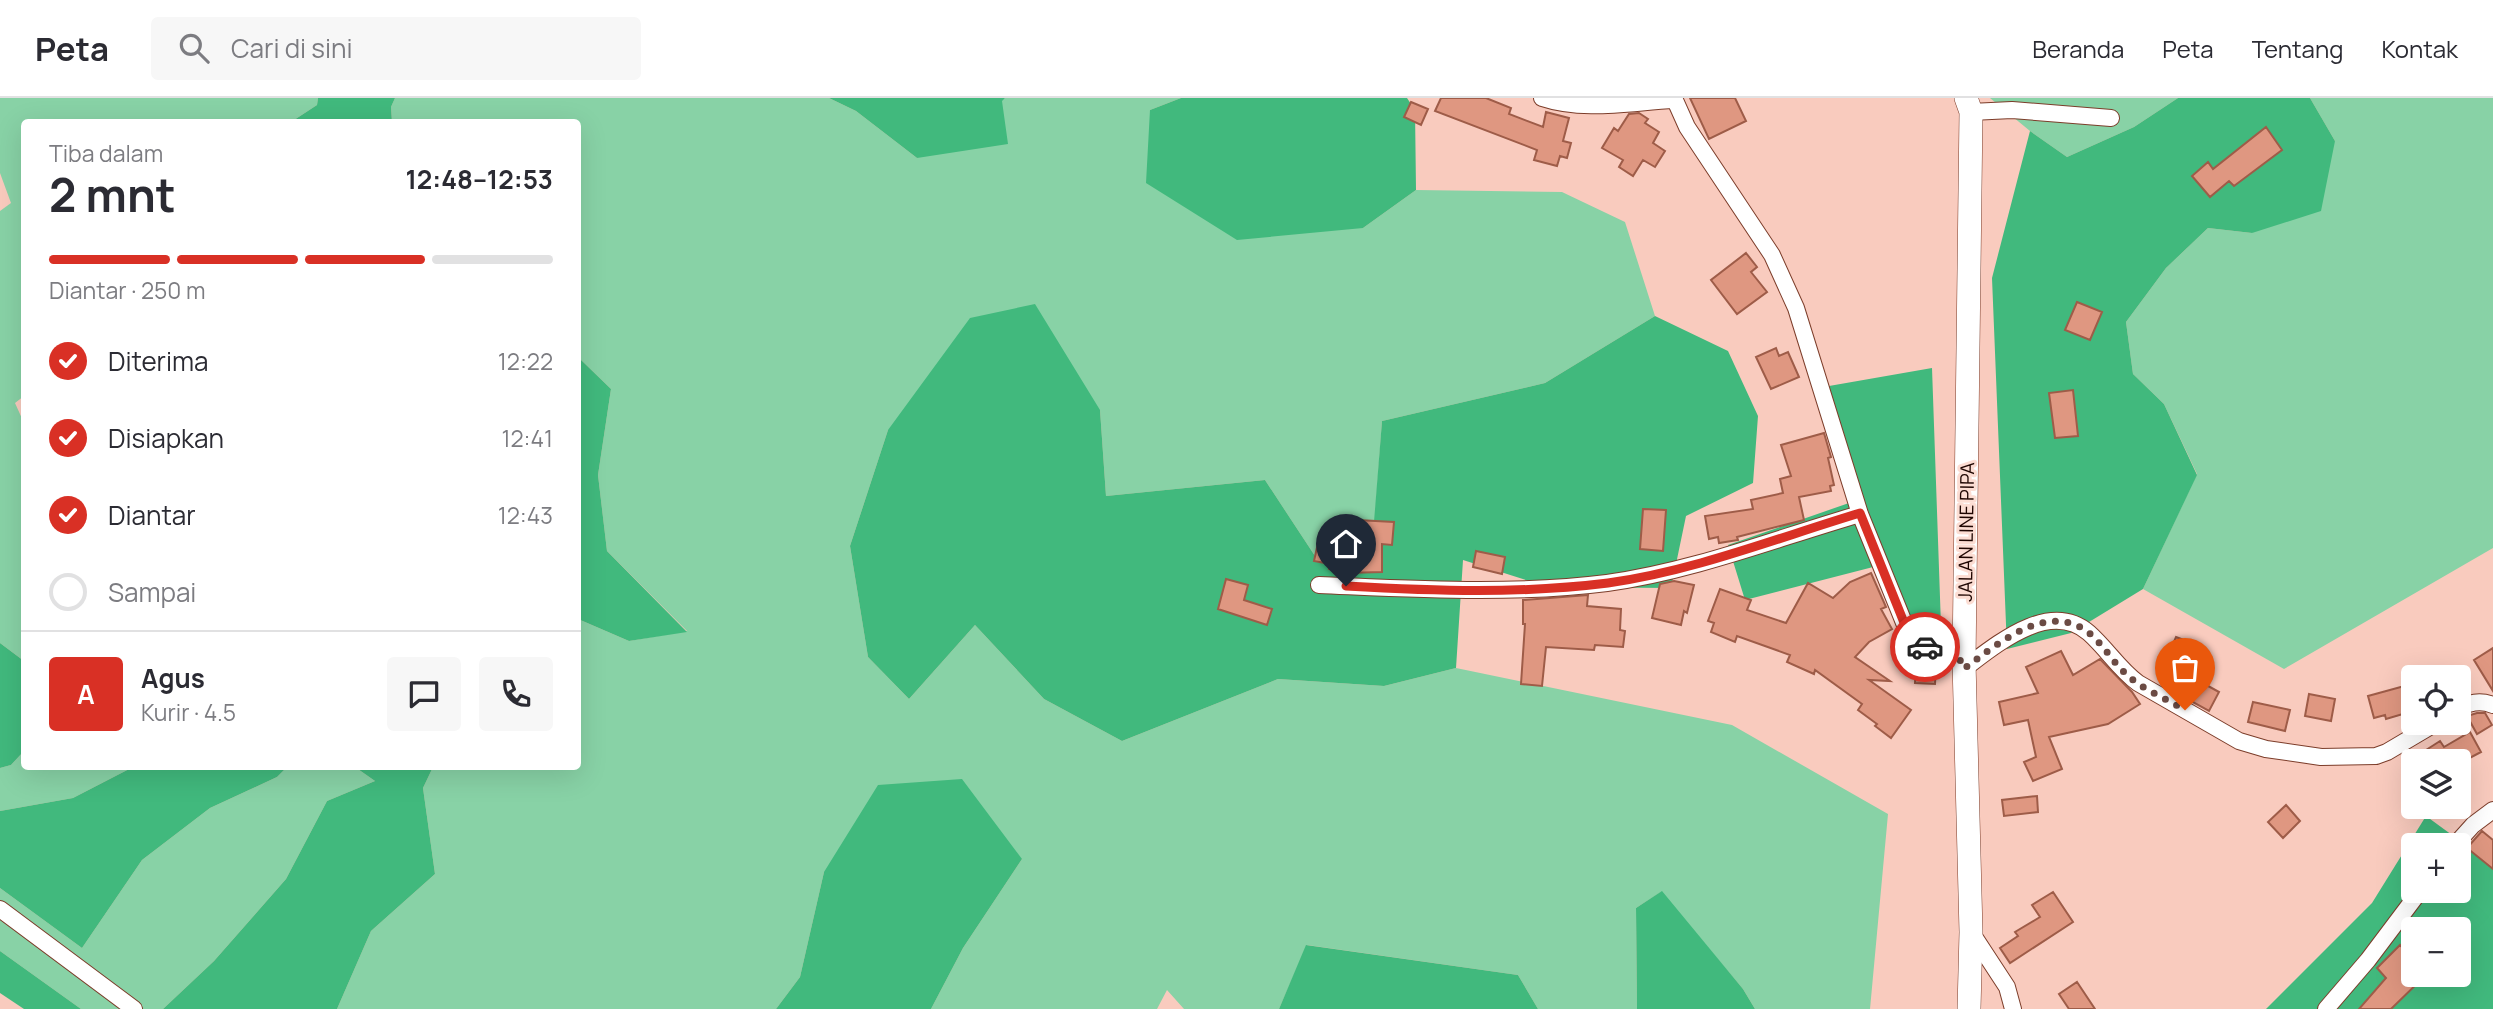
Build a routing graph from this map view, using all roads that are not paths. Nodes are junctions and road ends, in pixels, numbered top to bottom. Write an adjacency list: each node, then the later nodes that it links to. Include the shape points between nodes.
1 (1542, 98): 2 (street, via 1592,106)
2 (1674, 99): 5 (street, via 1687,127 1772,255 1796,308)
3 (1968, 105): 4 (street); 7 (main road, JALAN LINE PIPA)
4 (2111, 118)
5 (1860, 513): 6 (street, via 1721,556 1609,582 1466,591); 7 (street, via 1907,630 1925,646)
6 (1319, 585)
7 (1964, 665): 10 (street, via 2025,629 2057,620 2083,628 2125,674 2239,741 2321,757 2376,756); 15 (main road, JALAN LINE PIPA)
8 (2471, 703): 9 (street)
9 (2493, 705)
10 (2416, 735)
11 (2493, 810): 12 (street)
12 (2466, 833)
13 (2411, 903): 19 (street)
14 (0, 909): 16 (street)
15 (1971, 932): 17 (main road, JALAN LINE PIPA); 18 (street, via 2007,987)
16 (134, 1009)
17 (1969, 1009)
18 (2012, 1009)
19 (2326, 1009)

